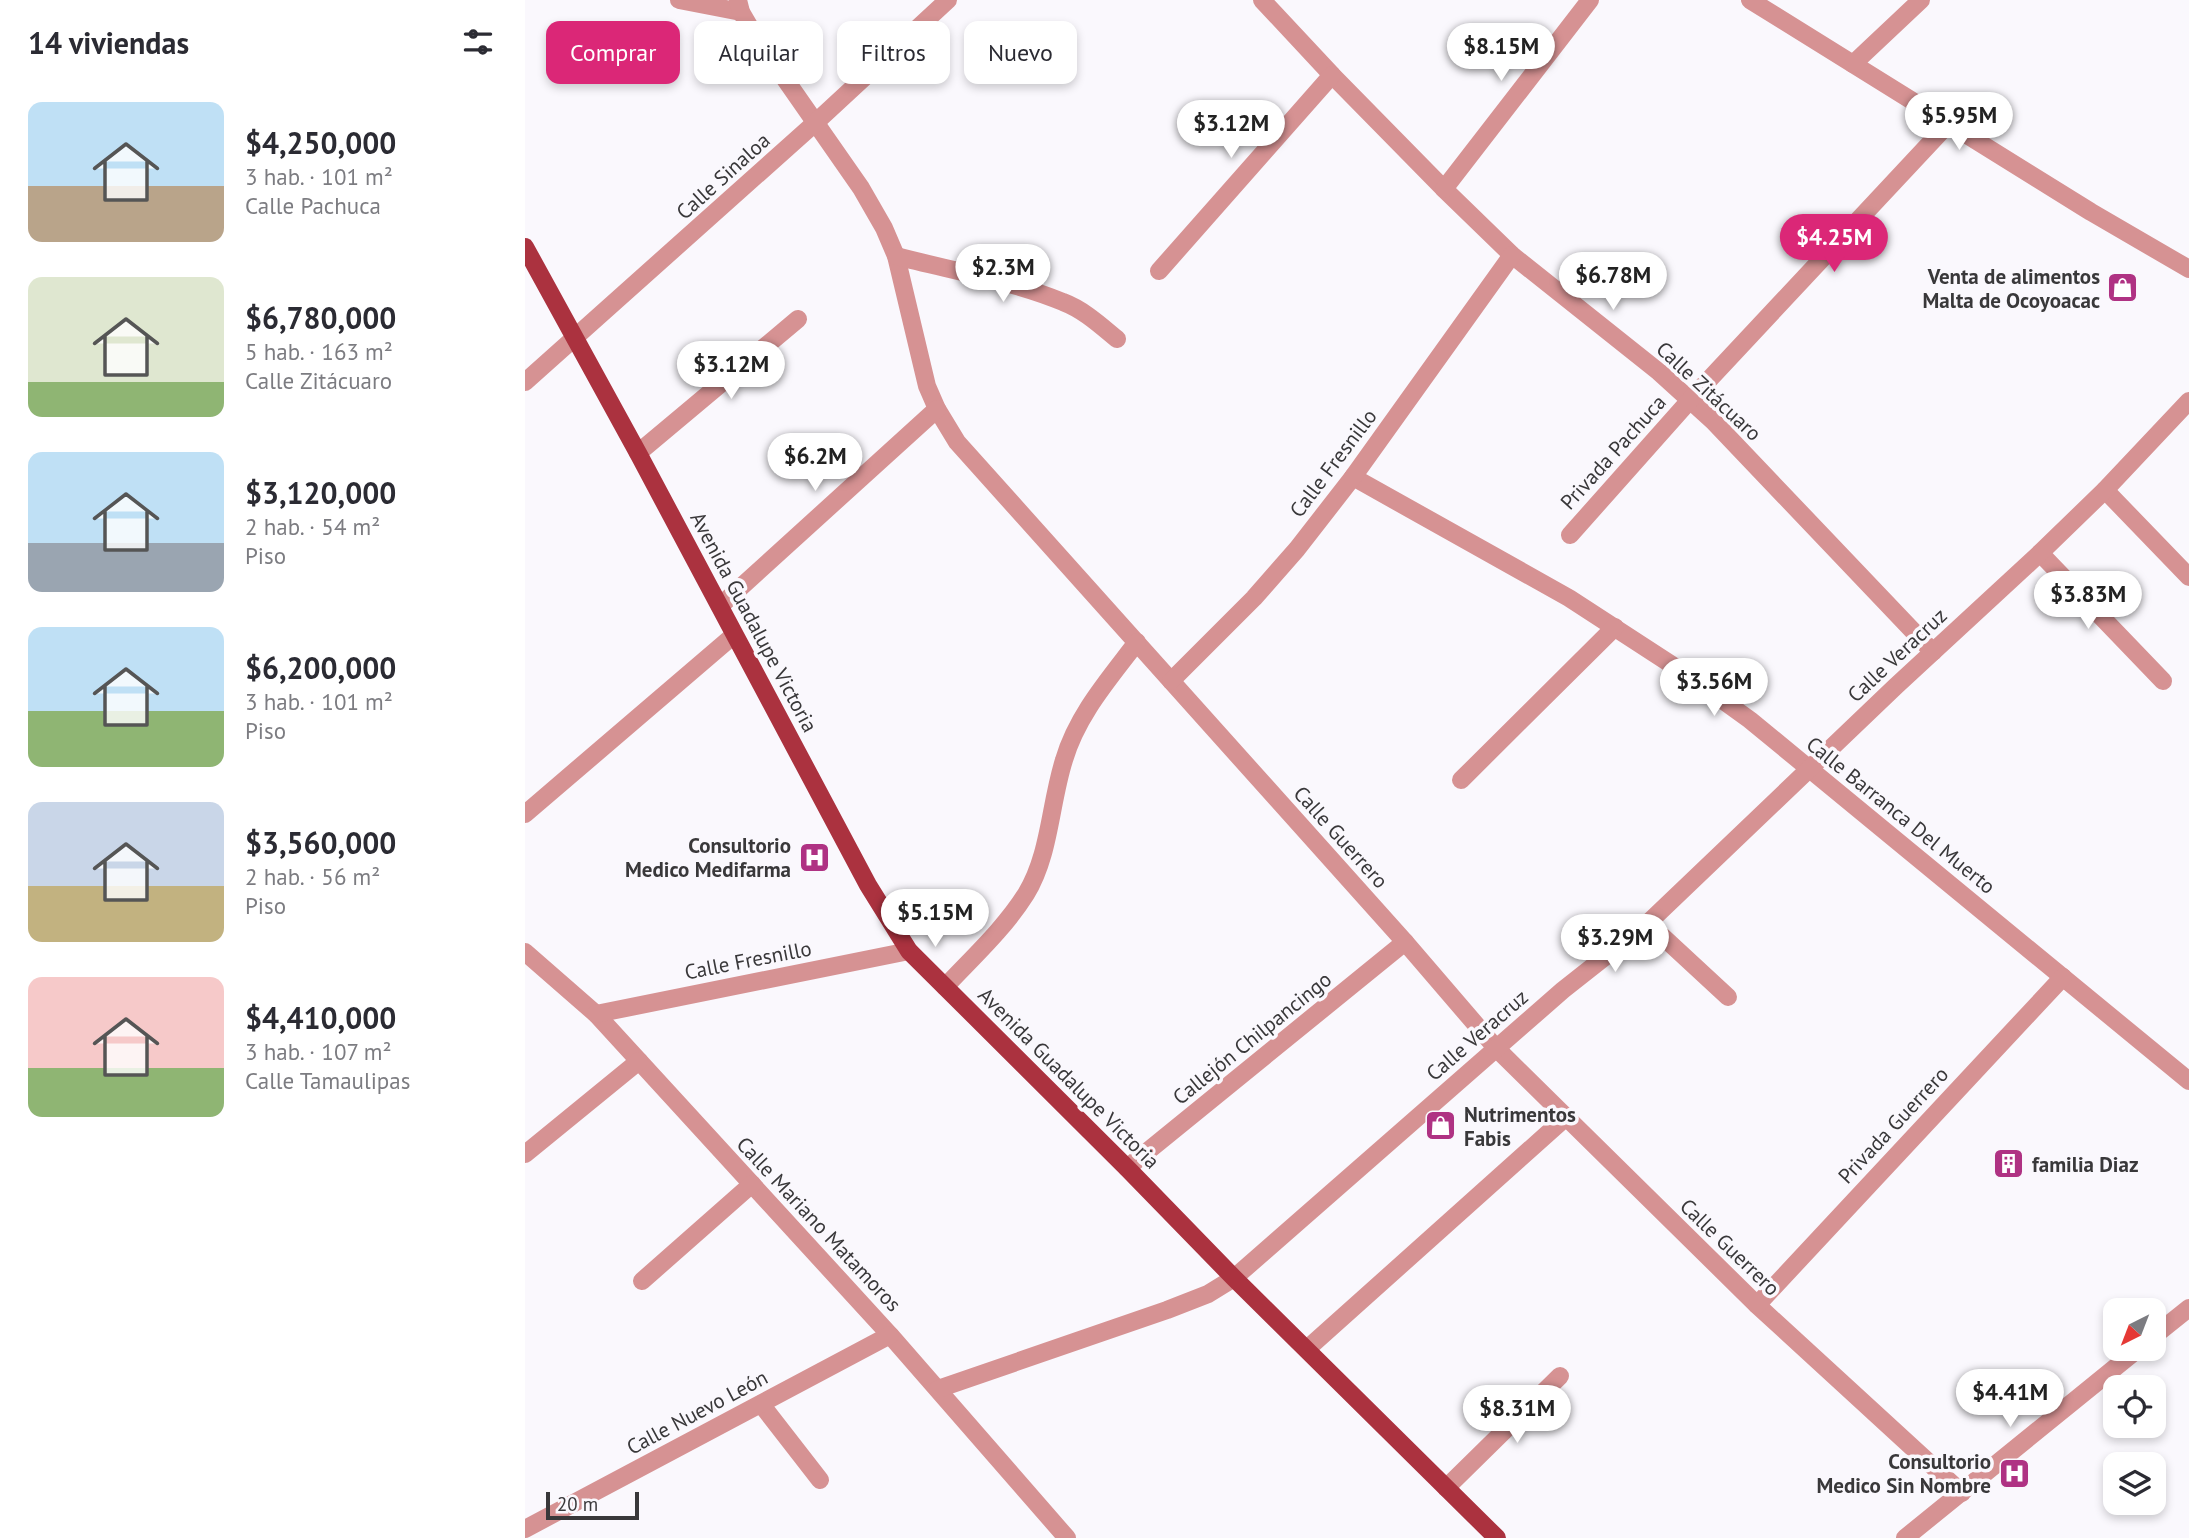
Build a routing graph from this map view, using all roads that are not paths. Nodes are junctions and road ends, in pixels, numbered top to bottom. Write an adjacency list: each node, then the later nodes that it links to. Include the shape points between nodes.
1 (679, 0): 7 (street)
2 (949, 0): 10 (street, Calle Sinaloa)
3 (1262, 0): 9 (street, Calle Zitácuaro)
4 (1590, 0): 12 (street)
5 (1750, 0): 8 (street)
6 (1921, 0): 8 (street)
7 (740, 6): 10 (street, via 755,36)
8 (1853, 64): 11 (street)
9 (1332, 75): 12 (street, Calle Zitácuaro); 17 (street)
10 (815, 123): 15 (street, Calle Guerrero, via 861,188); 19 (street, Calle Sinaloa)
11 (1949, 123): 16 (street); 22 (street, Privada Pachuca)
12 (1444, 189): 14 (street, Calle Zitácuaro)
13 (525, 247): 19 (main road, Avenida Guadalupe Victoria)
14 (1512, 255): 22 (street, Calle Zitácuaro); 26 (street, Calle Fresnillo)
15 (896, 256): 20 (street, via 1065,303); 24 (street, Calle Guerrero, via 919,359)
16 (2189, 269)
17 (1159, 271)
18 (798, 319): 25 (street)
19 (575, 338): 21 (street, Calle Sinaloa); 25 (main road, Avenida Guadalupe Victoria)
20 (1117, 338)
21 (525, 382)
22 (1691, 400): 28 (street, Privada Pachuca); 35 (street, Calle Zitácuaro)
23 (2189, 401): 27 (street, Calle Veracruz)
24 (937, 409): 31 (street); 34 (street, Calle Guerrero, via 976,465)
25 (638, 453): 31 (main road, Avenida Guadalupe Victoria)
26 (1353, 477): 32 (street, Calle Barranca Del Muerto); 36 (street, Calle Fresnillo, via 1254,598)
27 (2105, 490): 29 (street, Calle Veracruz); 30 (street)
28 (1570, 535)
29 (2040, 553): 35 (street, Calle Veracruz); 37 (street)
30 (2189, 577)
31 (720, 606): 33 (main road, Avenida Guadalupe Victoria)
32 (1615, 627): 38 (street, Calle Barranca Del Muerto); 39 (street)
33 (734, 635): 40 (street); 43 (main road, Avenida Guadalupe Victoria, via 868,885)
34 (1136, 642): 36 (street, Calle Guerrero); 46 (street, via 1075,731 1064,758 1041,862 1026,894)
35 (1933, 652): 38 (street, Calle Veracruz)
36 (1171, 681): 42 (street, Calle Guerrero)
37 (2163, 681)
38 (1810, 768): 41 (street, Calle Veracruz); 45 (street, Calle Barranca Del Muerto)
39 (1461, 780)
40 (525, 814)
41 (1648, 923): 47 (street); 49 (street, Calle Veracruz)
42 (1405, 942): 49 (street, Calle Guerrero); 54 (street, Callejón Chilpancingo)
43 (909, 951): 46 (main road, Avenida Guadalupe Victoria); 48 (street, Calle Fresnillo)
44 (525, 952): 48 (street, Calle Mariano Matamoros)
45 (2063, 977): 51 (street, Calle Barranca Del Muerto); 58 (street, Privada Guerrero)
46 (945, 987): 54 (main road, Avenida Guadalupe Victoria)
47 (1728, 997)
48 (596, 1014): 50 (street, Calle Mariano Matamoros)
49 (1496, 1048): 52 (street, Calle Guerrero); 56 (street, Calle Veracruz)
50 (639, 1061): 53 (street); 55 (street, Calle Mariano Matamoros)
51 (2189, 1081)
52 (1565, 1118): 58 (street, Calle Guerrero); 62 (street)
53 (525, 1154)
54 (1128, 1168): 56 (main road, Avenida Guadalupe Victoria)
55 (752, 1184): 57 (street); 61 (street, Calle Mariano Matamoros)
56 (1234, 1278): 62 (main road, Avenida Guadalupe Victoria); 65 (street, Calle Veracruz, via 1167,1310)
57 (642, 1281)
58 (1757, 1305): 69 (street, Calle Guerrero)
59 (2189, 1308): 60 (street)
60 (2167, 1326)
61 (890, 1335): 65 (street, Calle Mariano Matamoros); 66 (street, Calle Nuevo León)
62 (1307, 1349): 68 (main road, Avenida Guadalupe Victoria)
63 (2122, 1362): 69 (street)
64 (1560, 1376): 68 (street)
65 (938, 1389): 71 (street, Calle Mariano Matamoros)
66 (761, 1404): 67 (street); 70 (street, Calle Nuevo León)
67 (820, 1480)
68 (1446, 1488): 72 (main road, Avenida Guadalupe Victoria)
69 (1962, 1493): 73 (street)
70 (525, 1530)
71 (1067, 1538)
72 (1497, 1538)
73 (1905, 1538)

